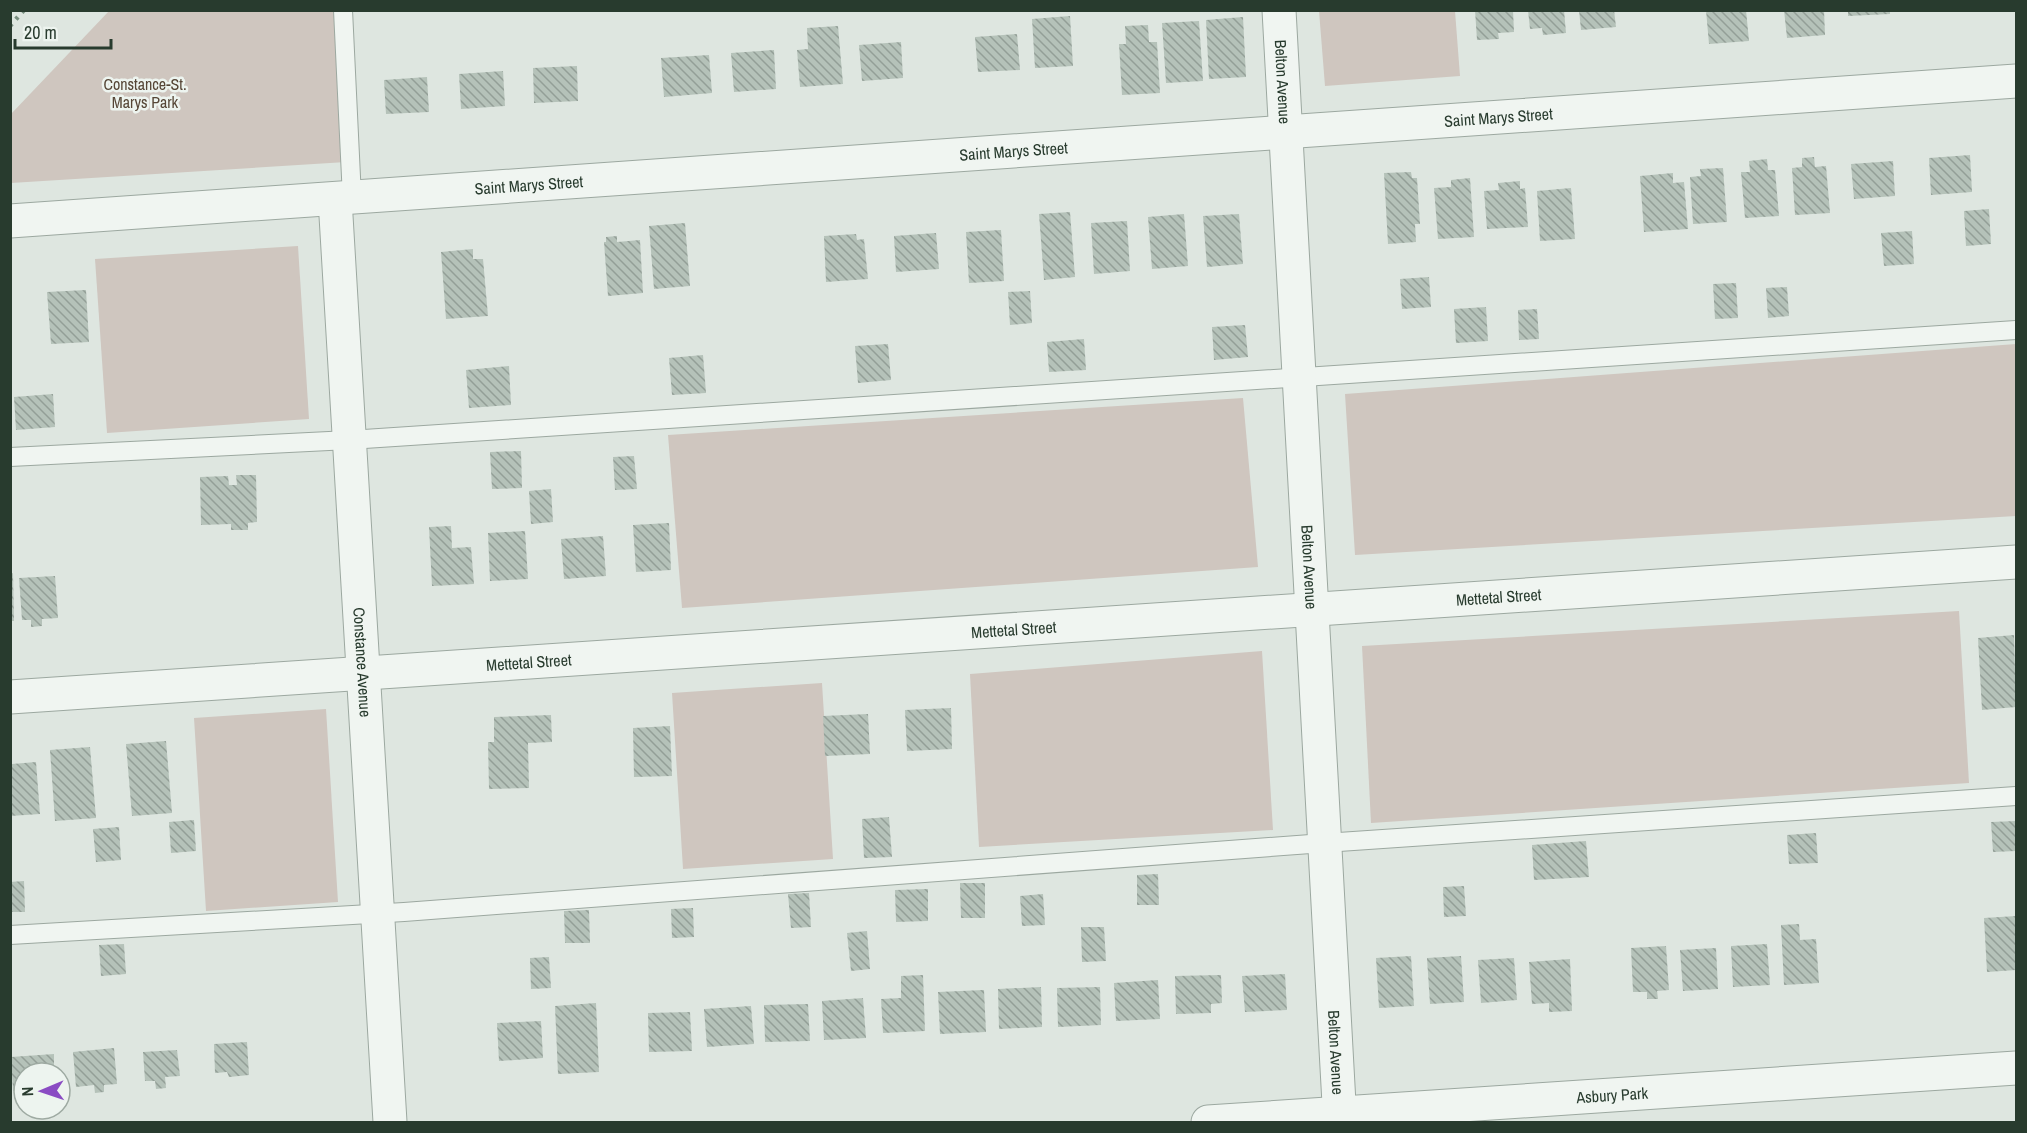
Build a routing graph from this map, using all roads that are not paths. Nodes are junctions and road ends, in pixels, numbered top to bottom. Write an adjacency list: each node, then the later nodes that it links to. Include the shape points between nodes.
1 (343, 10): 5 (lane)
2 (1279, 10): 4 (street, Belton Avenue)
3 (2016, 81): 4 (street, Saint Marys Street)
4 (1286, 133): 5 (street, Saint Marys Street); 8 (street, Belton Avenue)
5 (343, 199): 6 (street, Saint Marys Street); 9 (street, Constance Avenue)
6 (10, 221)
7 (2016, 330): 8 (lane)
8 (1299, 378): 9 (lane); 12 (street, Belton Avenue)
9 (350, 440): 10 (lane); 13 (street, Constance Avenue)
10 (10, 457)
11 (2016, 562): 12 (street, Mettetal Street)
12 (1311, 610): 13 (street, Mettetal Street); 16 (street, Belton Avenue)
13 (363, 674): 14 (street, Mettetal Street); 17 (street, Constance Avenue)
14 (10, 697)
15 (2016, 796): 16 (lane)
16 (1324, 843): 17 (lane); 20 (street, Belton Avenue)
17 (377, 913): 18 (lane); 21 (street, Constance Avenue)
18 (10, 934)
19 (2016, 1068): 20 (street, Asbury Park, via 1391,1111)
20 (1339, 1118): 22 (street, Asbury Park)
21 (390, 1122)
22 (1208, 1122)

